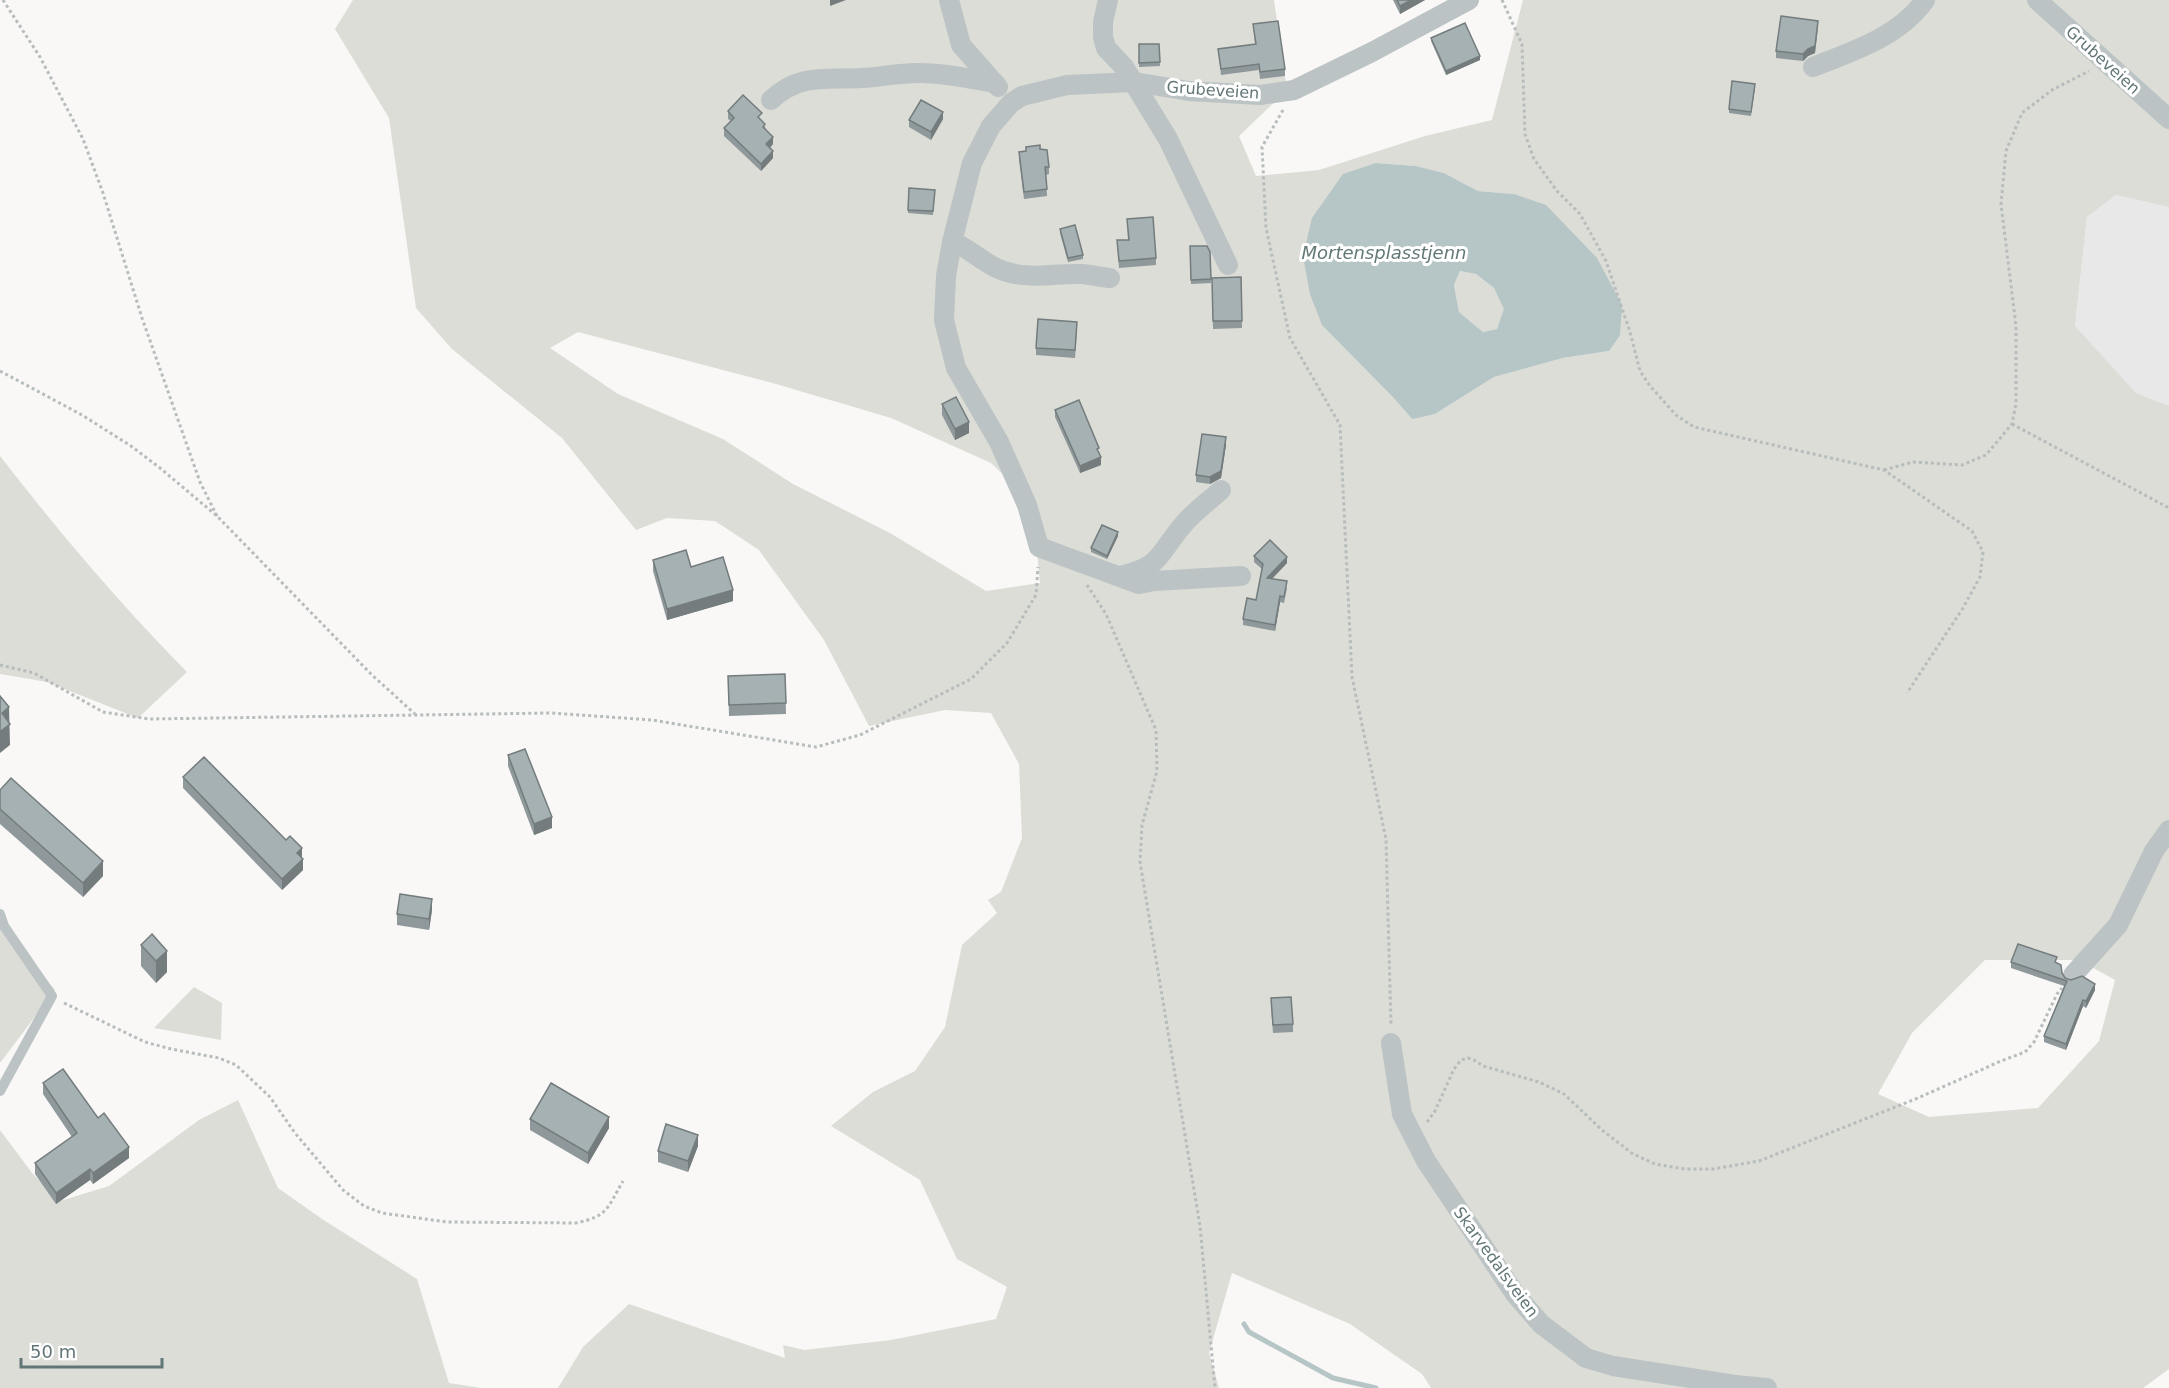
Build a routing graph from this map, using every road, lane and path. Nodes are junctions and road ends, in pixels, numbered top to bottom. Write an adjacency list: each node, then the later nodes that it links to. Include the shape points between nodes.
1 (3, 0): 24 (path, via 40,57 83,139 200,482)
2 (950, 0): 11 (street, via 961,45)
3 (1108, 0): 10 (street, via 1103,22 1106,48)
4 (1469, 0): 12 (street, Grubeveien)
5 (1502, 0): 21 (path, via 1522,44 1525,134 1534,159 1580,214 1606,261 1640,371 1650,386 1676,415 1694,427)
6 (1925, 0): 9 (street, via 1902,23 1871,44)
7 (2037, 0): 8 (street, Grubeveien)
8 (2105, 63): 15 (street, Grubeveien); 20 (path, via 2052,90 2022,113 2006,151 2001,204 2016,326 2016,404)
9 (1813, 67)
10 (1134, 82): 12 (street, Grubeveien, via 1189,91 1260,95); 14 (street, Grubeveien, via 1067,85 1022,96); 17 (street, via 1168,139)
11 (995, 83): 13 (street, via 924,73 803,80); 14 (street)
12 (1294, 90): 36 (path, via 1262,147 1266,228 1290,338 1340,425 1352,677 1386,839)
13 (771, 100)
14 (1011, 103): 16 (street, Grubeveien, via 991,126 972,163)
15 (2169, 119)
16 (952, 242): 18 (street, via 1004,272); 25 (street, Grubeveien, via 944,320 956,368 999,442 1027,505)
17 (1228, 265)
18 (1110, 278)
19 (0, 371): 24 (path, via 131,446)
20 (2012, 424): 21 (path, via 1986,455 1962,465 1913,462); 23 (path)
21 (1884, 470): 30 (path, via 1972,531 1983,552 1980,577)
22 (1221, 490): 27 (street, via 1183,524 1157,561 1144,570)
23 (2169, 508)
24 (217, 516): 31 (path)
25 (1040, 547): 26 (street); 31 (path, via 1036,594 1007,643 971,679 860,735 816,747 652,720 551,713)
26 (1069, 559): 27 (street); 41 (path, via 1106,614 1156,730 1157,771 1142,825 1140,862 1200,1226)
27 (1118, 576): 28 (street, via 1139,584)
28 (1241, 576)
29 (0, 665): 31 (path, via 34,672 103,712 149,719)
30 (1907, 693)
31 (415, 714)
32 (2169, 830): 34 (street, via 2154,851 2118,925)
33 (0, 914): 35 (lane, via 4,926)
34 (2073, 975): 38 (path, via 2057,994 2034,1042 2025,1052 1759,1161 1713,1169 1655,1164 1625,1148 1564,1094 1467,1058 1454,1069 1425,1125)
35 (52, 996): 37 (lane); 39 (path, via 146,1042 236,1065 270,1097 343,1190 364,1206 382,1212 447,1222 576,1223 604,1214)
36 (1391, 1043): 38 (street, Skarvedalsveien, via 1402,1113)
37 (0, 1091)
38 (1412, 1134): 40 (street, Skarvedalsveien, via 1515,1294 1540,1324 1586,1358)
39 (623, 1181)
40 (1729, 1387): 42 (street, Skarvedalsveien)
41 (1215, 1388)
42 (1767, 1388)

